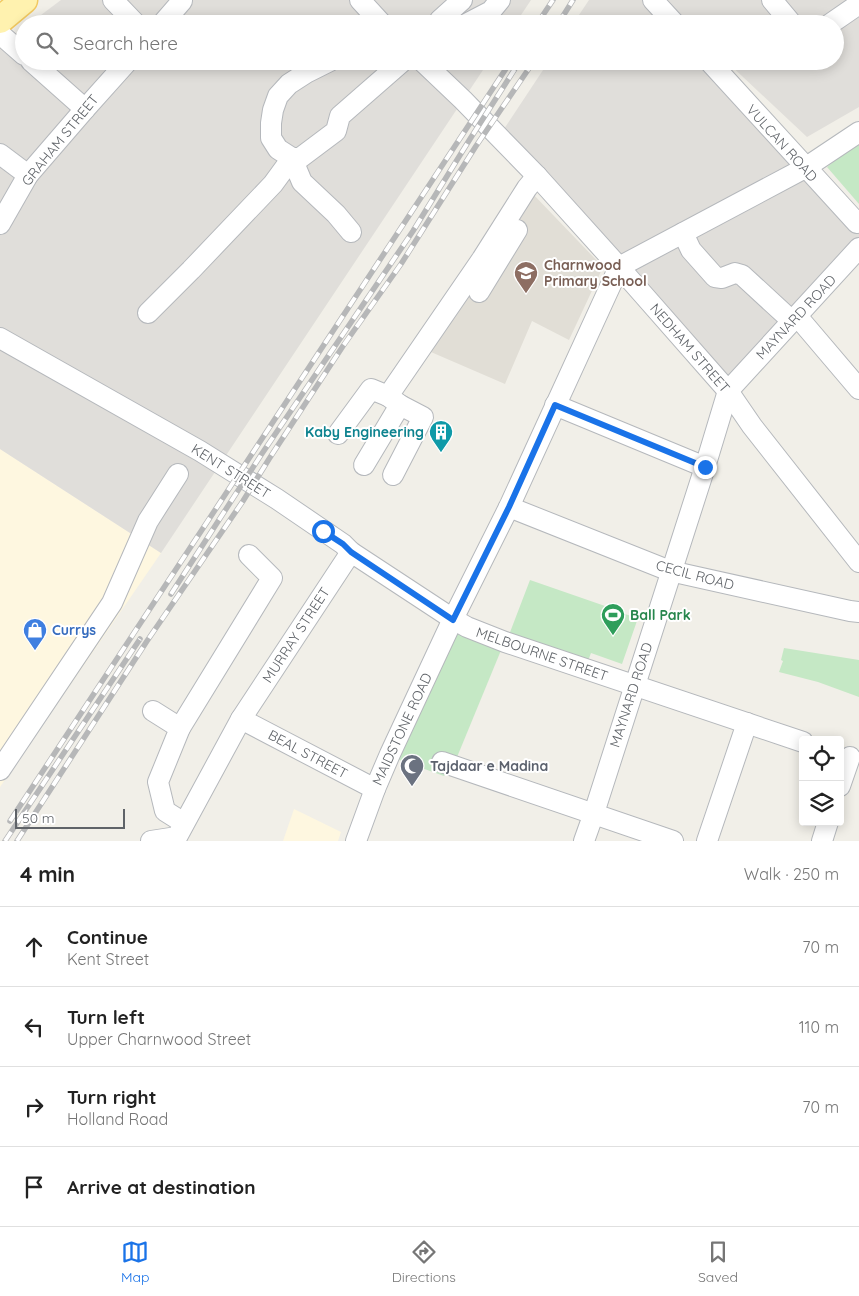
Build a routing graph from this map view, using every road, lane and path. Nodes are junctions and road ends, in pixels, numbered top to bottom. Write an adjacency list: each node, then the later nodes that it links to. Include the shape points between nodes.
1 (24, 0): 18 (main road)
2 (113, 0): 10 (street)
3 (360, 0): 12 (street)
4 (462, 0): 13 (street)
5 (500, 0): 14 (street)
6 (653, 0): 15 (street)
7 (772, 0): 16 (street)
8 (182, 1): 11 (street)
9 (859, 4): 17 (street)
10 (127, 15)
11 (170, 15)
12 (374, 15)
13 (446, 15)
14 (483, 15)
15 (667, 15)
16 (784, 15)
17 (843, 15)
18 (0, 20)
19 (0, 34): 20 (street)
20 (15, 47)
21 (41, 70): 27 (street)
22 (120, 70): 27 (street, GRAHAM STREET)
23 (312, 70): 30 (street, via 278,96 271,122 271,138 278,149)
24 (393, 70): 30 (street, via 340,116 336,131 300,158)
25 (431, 70): 33 (street, NEDHAM STREET)
26 (717, 70): 31 (street, VULCAN ROAD)
27 (84, 109): 32 (street, GRAHAM STREET)
28 (859, 132): 31 (street)
29 (0, 154): 32 (street)
30 (292, 158): 36 (street, via 302,182); 41 (street, via 273,184)
31 (805, 168): 34 (street, VULCAN ROAD); 37 (street)
32 (28, 175): 35 (street, GRAHAM STREET)
33 (542, 182): 39 (street, NEDHAM STREET); 40 (street, via 536,198); 46 (street, via 527,188)
34 (857, 223)
35 (0, 224)
36 (351, 232)
37 (683, 233): 39 (street); 42 (street, via 691,250 715,277 735,273 742,276)
38 (859, 248): 42 (street, MAYNARD ROAD)
39 (619, 267): 45 (street, NEDHAM STREET); 47 (street, MAIDSTONE ROAD)
40 (479, 292)
41 (148, 313)
42 (794, 318): 44 (street); 45 (street, MAYNARD ROAD)
43 (0, 338): 54 (street, KENT STREET, via 200,451)
44 (859, 389)
45 (728, 391): 50 (street, MAYNARD ROAD); 56 (street, NEDHAM STREET)
46 (394, 401): 48 (street, via 370,389); 49 (street); 52 (street, via 423,417)
47 (555, 405): 50 (street); 53 (street, MAIDSTONE ROAD)
48 (338, 434)
49 (364, 465)
50 (705, 467): 57 (street, MAYNARD ROAD)
51 (178, 474): 68 (street, via 148,521 112,604)
52 (393, 475)
53 (509, 507): 57 (street, CECIL ROAD); 59 (street, MAIDSTONE ROAD)
54 (351, 552): 59 (street, KENT STREET); 62 (street, MURRAY STREET)
55 (249, 555): 64 (street, via 272,578)
56 (859, 562)
57 (670, 572): 58 (street, CECIL ROAD); 60 (street, MAYNARD ROAD)
58 (859, 612)
59 (453, 620): 60 (street, MELBOURNE STREET, via 499,640); 70 (street, MAIDSTONE ROAD)
60 (634, 686): 63 (street, MELBOURNE STREET); 71 (street, MAYNARD ROAD)
61 (153, 711): 64 (street)
62 (241, 719): 70 (street, BEAL STREET); 73 (street, MURRAY STREET)
63 (746, 723): 65 (street, MELBOURNE STREET); 78 (street)
64 (180, 728): 73 (street, via 158,782 165,811)
65 (799, 741)
66 (850, 757): 69 (street)
67 (442, 762): 71 (street)
68 (0, 770)
69 (842, 781)
70 (375, 789): 75 (street, MAIDSTONE ROAD)
71 (594, 813): 76 (street, MAYNARD ROAD); 77 (street)
72 (827, 826): 79 (street)
73 (179, 834): 74 (street)
74 (152, 841)
75 (356, 841)
76 (584, 841)
77 (674, 841)
78 (707, 841)
79 (822, 841)

